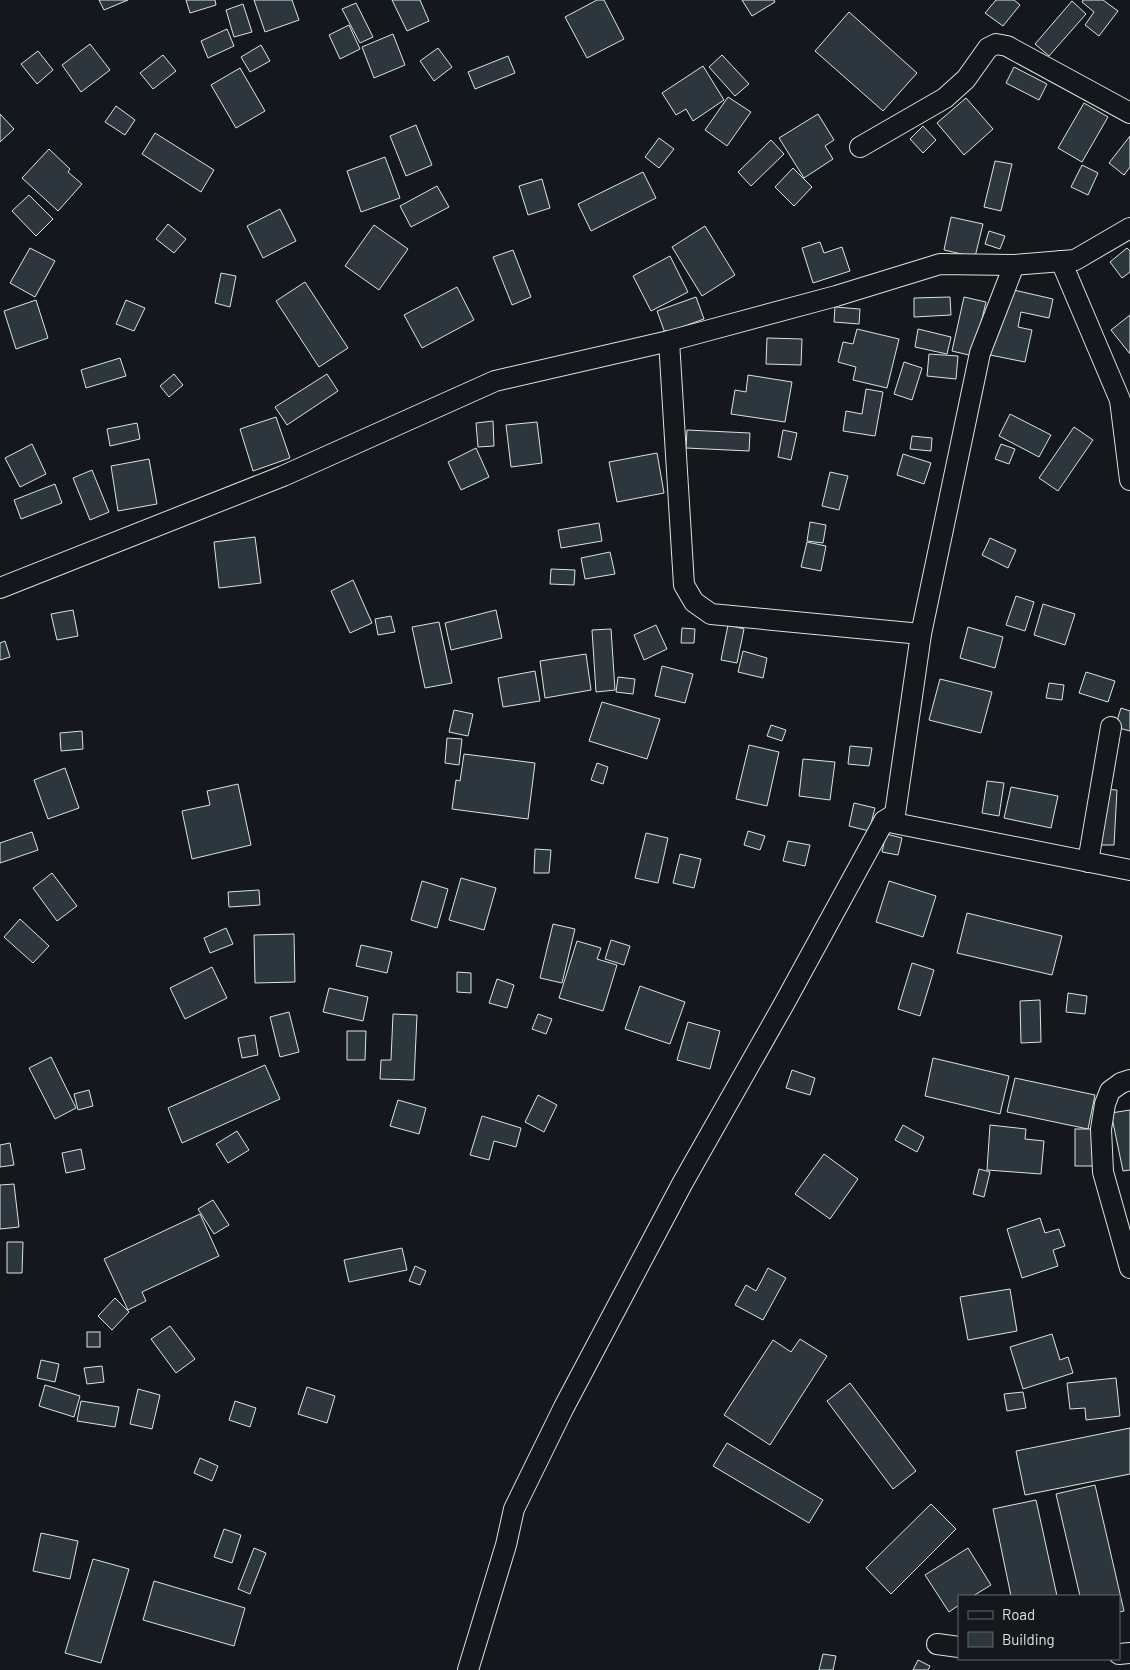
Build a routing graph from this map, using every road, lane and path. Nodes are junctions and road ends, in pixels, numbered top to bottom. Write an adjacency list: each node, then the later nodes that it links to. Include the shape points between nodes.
1 (1130, 113): 2 (street, via 1007,46 996,44 988,48 966,78 945,98)
2 (860, 147)
3 (1130, 228): 4 (street, via 1075,260)
4 (1061, 261): 5 (street); 7 (street, via 1120,400)
5 (1014, 265): 6 (street, via 940,264 836,296); 9 (street, via 980,353)
6 (669, 340): 8 (street, via 495,381 282,476); 9 (street, via 684,585 694,602 711,614)
7 (1130, 480)
8 (0, 588)
9 (920, 634): 11 (street, via 895,814)
10 (1111, 727): 12 (street)
11 (884, 821): 12 (street); 18 (street, via 682,1184 514,1509)
12 (1088, 862): 13 (street)
13 (1130, 870)
14 (1130, 1080): 15 (street, via 1110,1091 1104,1104 1101,1129 1103,1172)
15 (1130, 1268)
16 (937, 1644): 17 (street)
17 (958, 1647)
18 (468, 1670)

